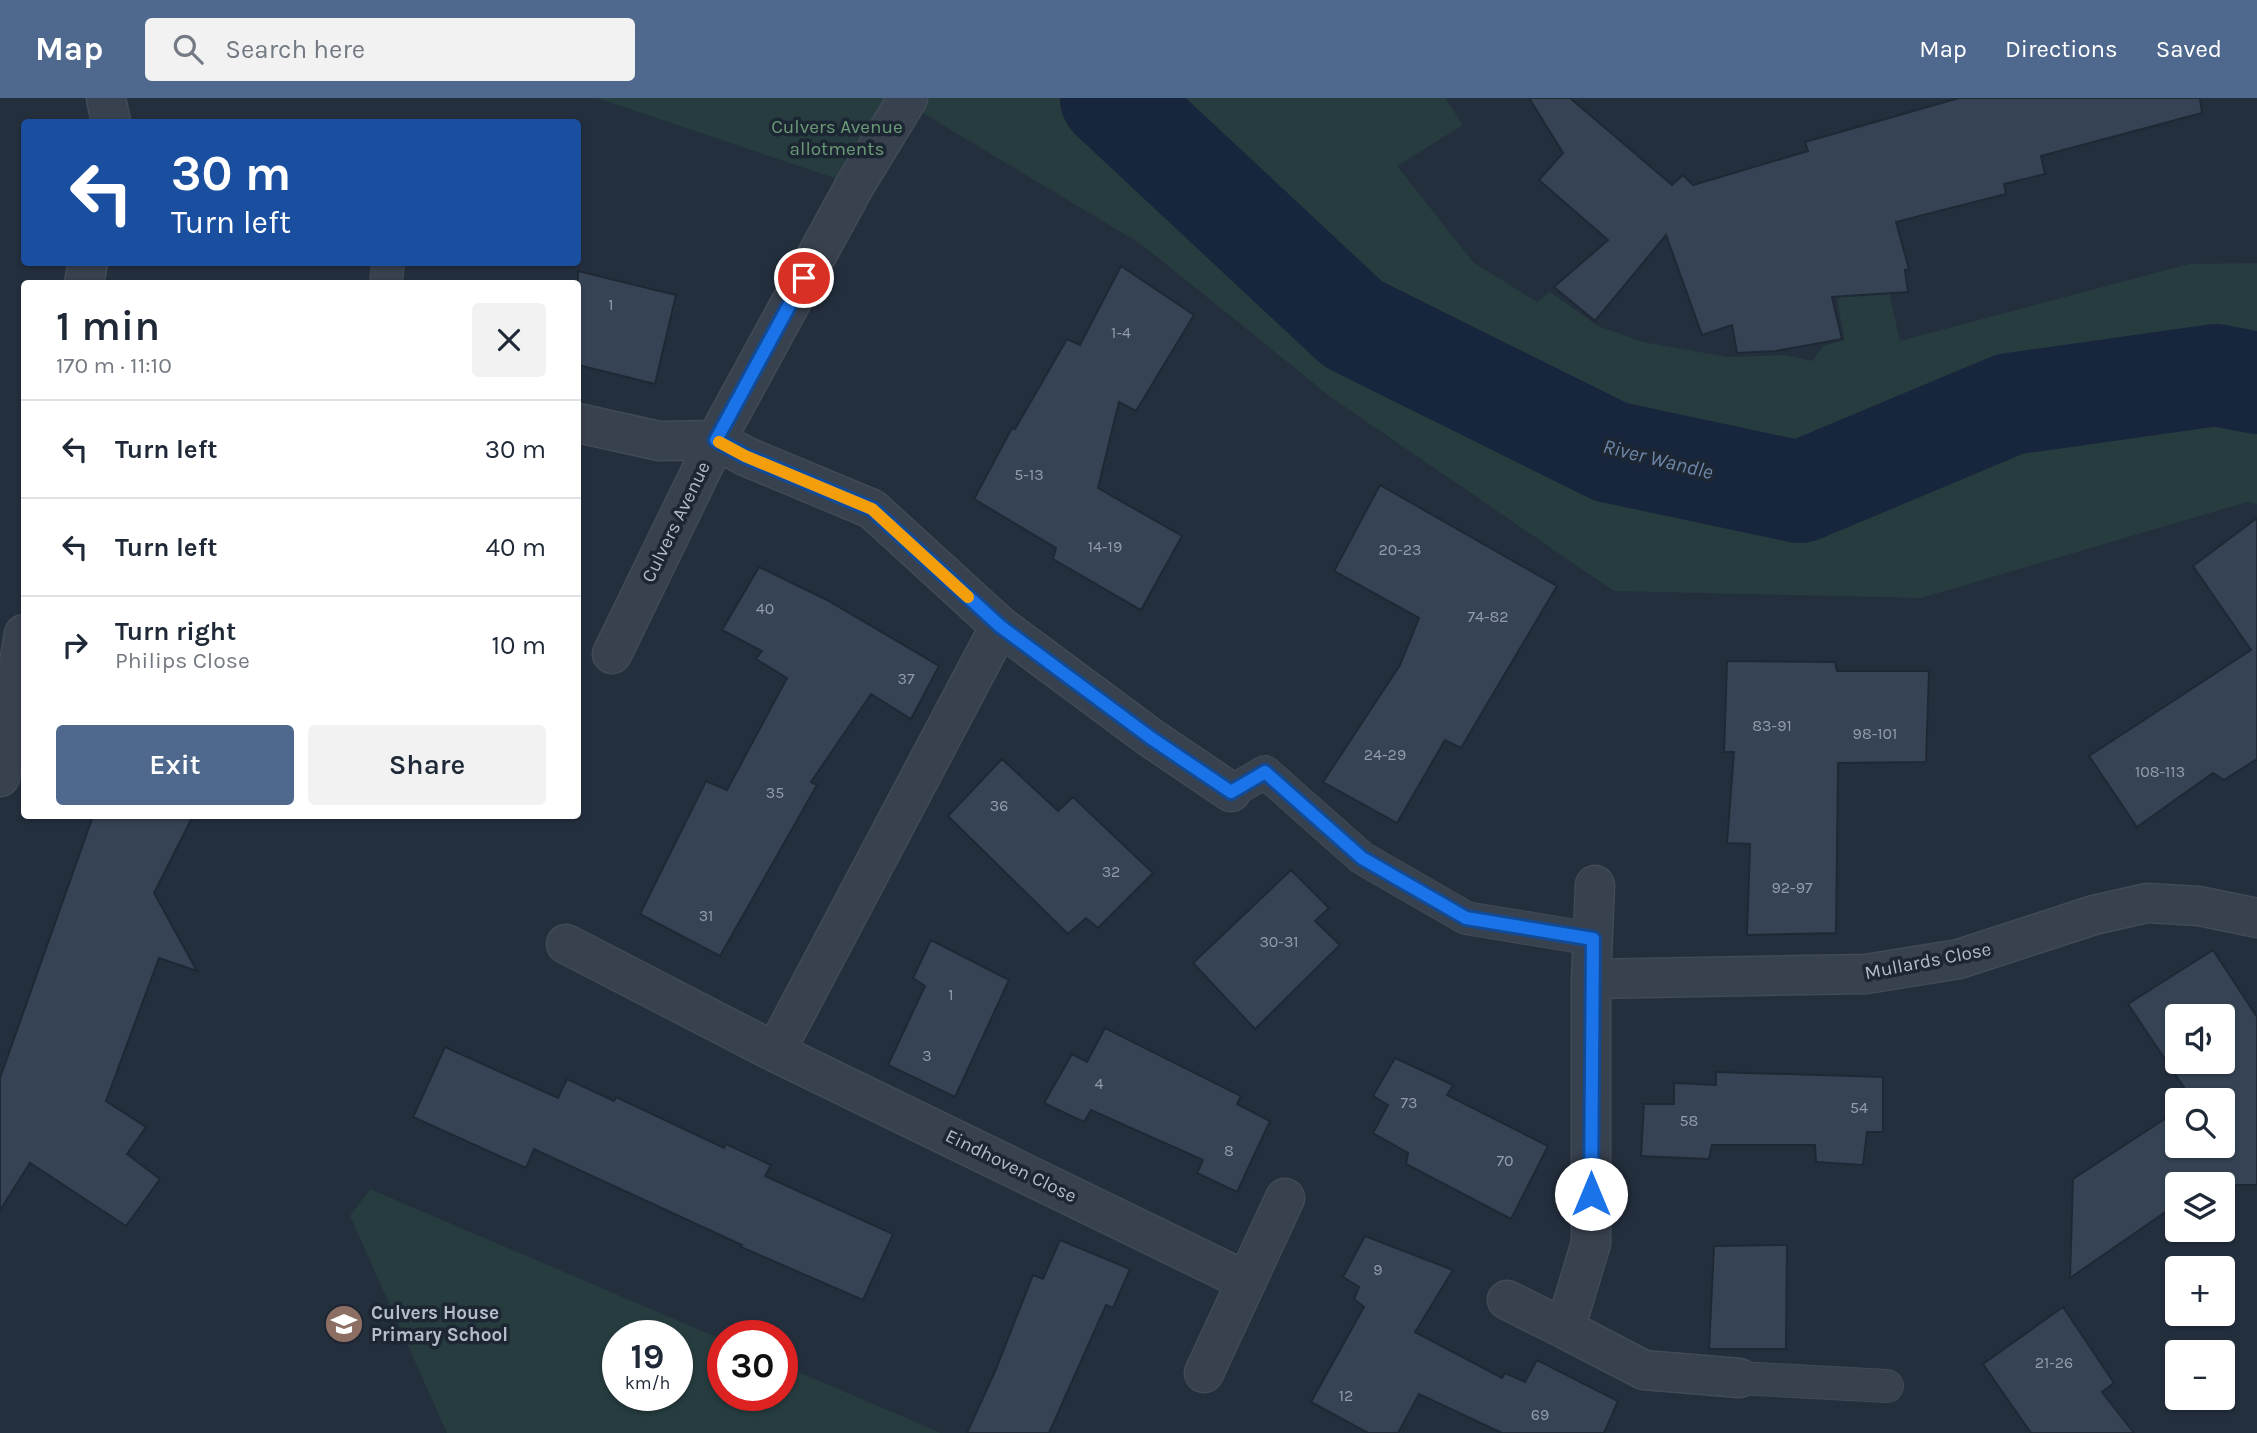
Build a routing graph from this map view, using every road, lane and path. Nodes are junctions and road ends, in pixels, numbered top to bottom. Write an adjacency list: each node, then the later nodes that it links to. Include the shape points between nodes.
1 (106, 98): 3 (street)
2 (908, 98): 5 (street, Culvers Avenue, via 855,185)
3 (110, 119)
4 (581, 424): 5 (street, via 659,441)
5 (716, 440): 6 (street, via 872,509); 8 (street, Culvers Avenue)
6 (1000, 626): 10 (street); 16 (street)
7 (21, 652): 9 (street)
8 (612, 654)
9 (0, 777)
10 (1231, 792): 13 (lane, via 1265,772 1362,858 1466,918)
11 (1595, 885): 13 (street)
12 (2257, 918): 15 (street, Mullards Close, via 2199,906 2147,903 2094,915 1959,959 1866,974)
13 (1593, 939): 15 (street)
14 (566, 944): 16 (street, Eindhoven Close)
15 (1591, 979): 20 (street, via 1591,1243)
16 (775, 1052): 18 (street, Eindhoven Close)
17 (1285, 1198): 18 (street)
18 (1246, 1281): 21 (street)
19 (1507, 1300): 20 (street)
20 (1565, 1329): 22 (street, via 1644,1370)
21 (1204, 1373)
22 (1740, 1378): 23 (lane)
23 (1887, 1386)

